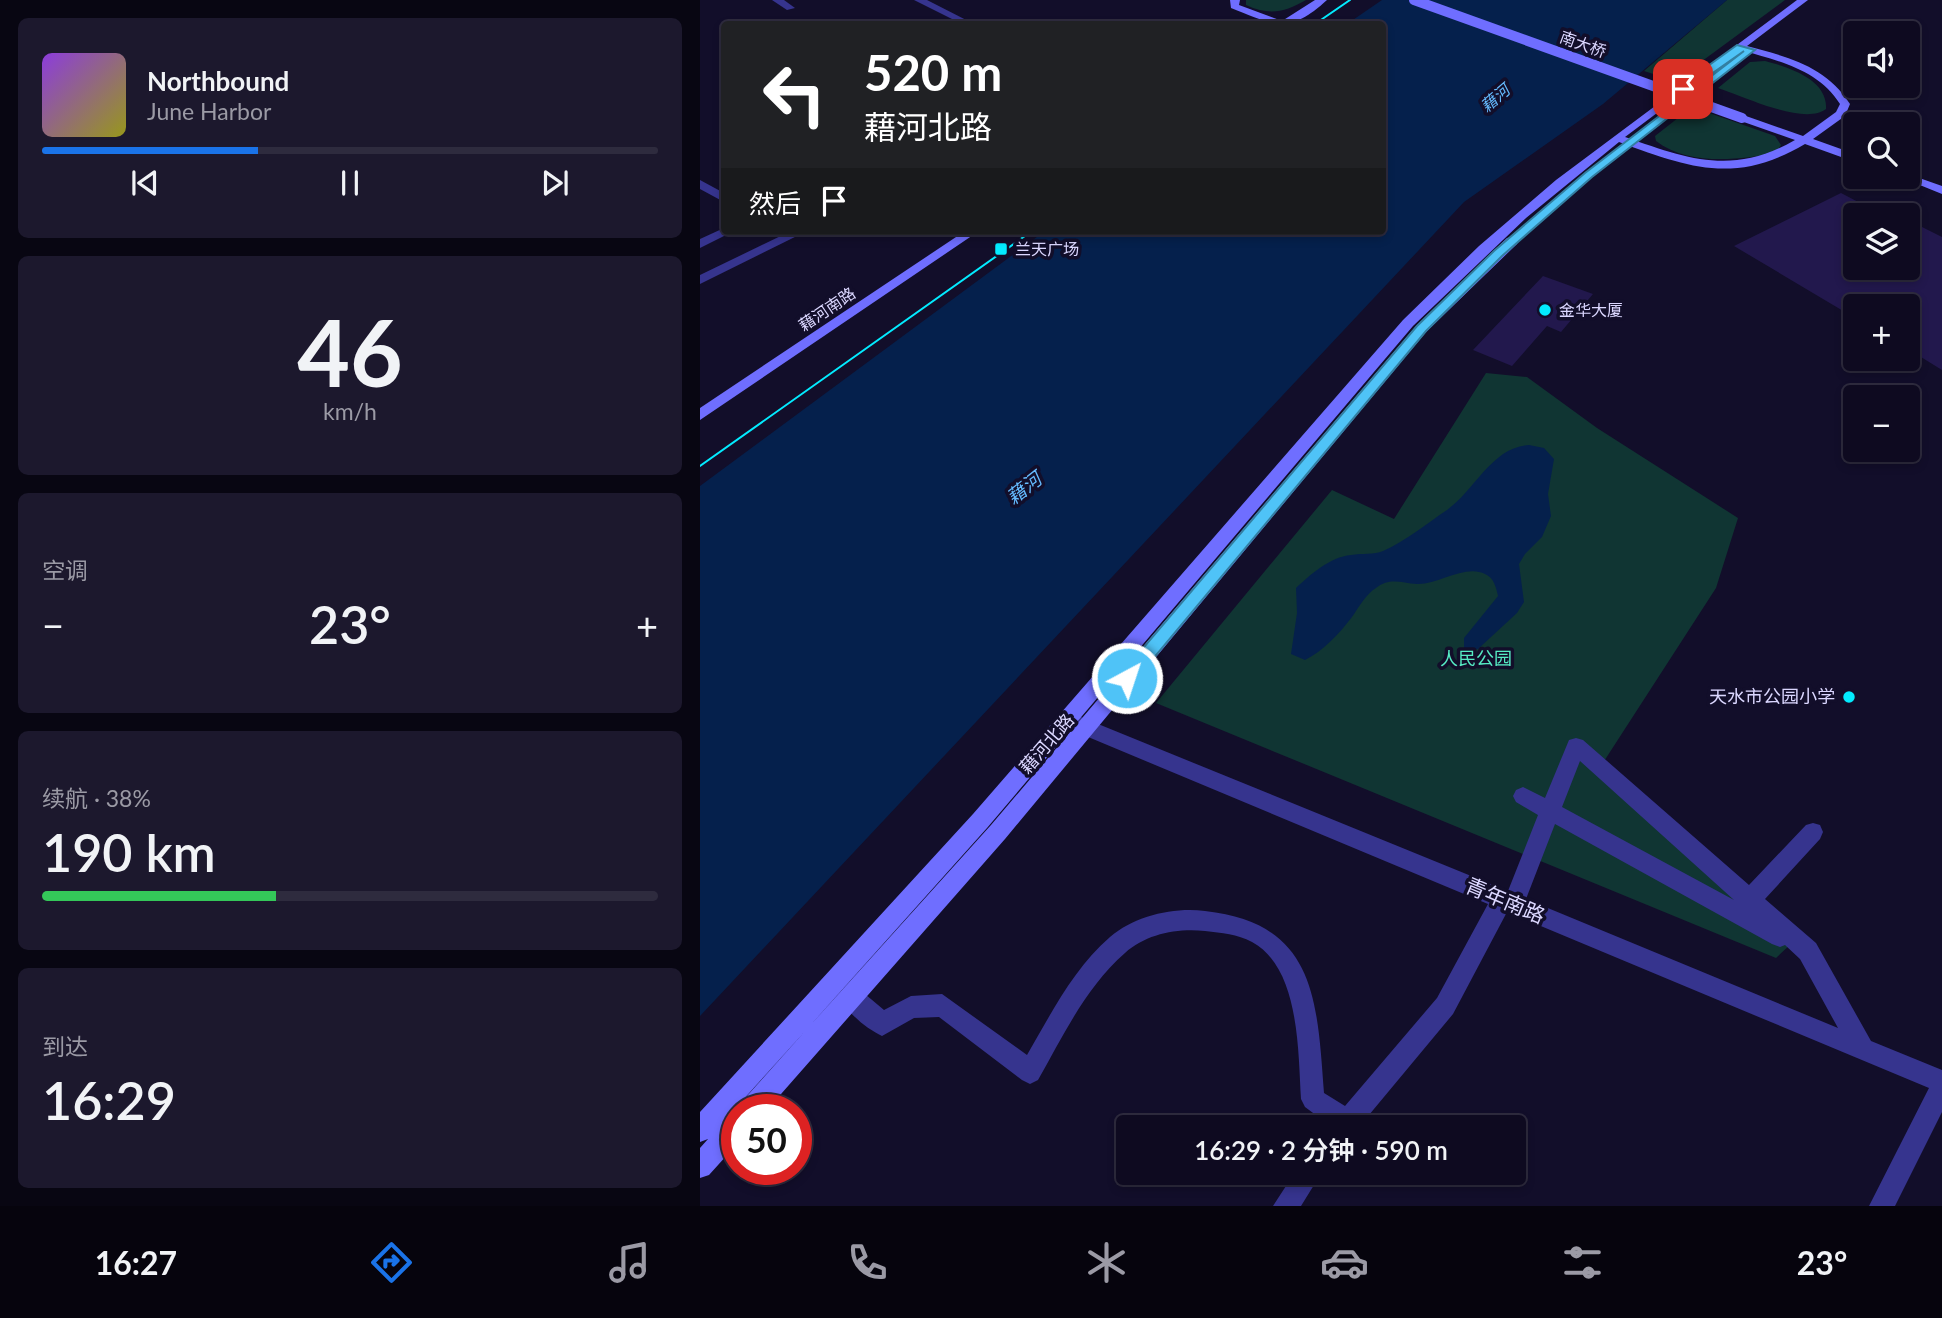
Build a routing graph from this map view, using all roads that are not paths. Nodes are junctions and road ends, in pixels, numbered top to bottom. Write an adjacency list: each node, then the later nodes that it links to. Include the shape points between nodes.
1 (777, 0): 9 (street)
2 (919, 0): 10 (street)
3 (1235, 0): 11 (main road, via 1234,6)
4 (1322, 0): 12 (main road)
5 (1414, 0): 14 (main road, 南大桥, bridge)
6 (1426, 0): 14 (main road, 南大桥, bridge)
7 (1803, 0): 13 (main road, 藉河北路)
8 (1817, 0): 13 (main road, 藉河北路)
9 (790, 8)
10 (963, 21)
11 (1274, 21)
12 (1287, 21)
13 (1745, 48): 15 (main road, via 1801,66 1839,90 1845,104 1841,114); 16 (main road, 藉河北路)
14 (1746, 114): 15 (main road); 17 (main road)
15 (1815, 132): 17 (main road); 18 (main road)
16 (1623, 140): 17 (main road, via 1678,160 1739,166 1766,162); 32 (main road, 藉河北路, via 1485,248 1408,323)
17 (1804, 140): 19 (main road)
18 (1843, 142)
19 (1843, 154)
20 (1920, 170): 21 (main road)
21 (1942, 178)
22 (1920, 182): 24 (main road)
23 (700, 184): 25 (street)
24 (1942, 190)
25 (721, 196)
26 (721, 234): 29 (street)
27 (793, 235): 30 (street)
28 (967, 235): 31 (main road, 藉河南路)
29 (700, 244)
30 (700, 280)
31 (700, 415)
32 (1077, 723): 37 (street, 青年南路); 39 (main road, 藉河北路, via 998,832); 45 (main road, 藉河北路, via 980,821)
33 (1523, 796): 34 (street)
34 (1550, 810): 36 (street, via 1576,746); 37 (street); 38 (street)
35 (1813, 832): 36 (street)
36 (1750, 900): 38 (street)
37 (1507, 902): 40 (street, 青年南路); 44 (street, via 1444,1006)
38 (1808, 951): 40 (street)
39 (851, 997): 42 (main road, 藉河北路); 43 (street, via 882,1024 911,1007 942,1006 1030,1072 1093,968 1120,942 1168,921 1186,919 1254,929 1286,959 1306,1005 1313,1099)
40 (1863, 1049): 41 (street, 青年南路)
41 (1942, 1084): 50 (street)
42 (765, 1094)
43 (1333, 1115)
44 (1353, 1115)
45 (700, 1130)
46 (721, 1143): 47 (main road)
47 (700, 1166)
48 (1301, 1185): 49 (street)
49 (1286, 1206)
50 (1882, 1206)

